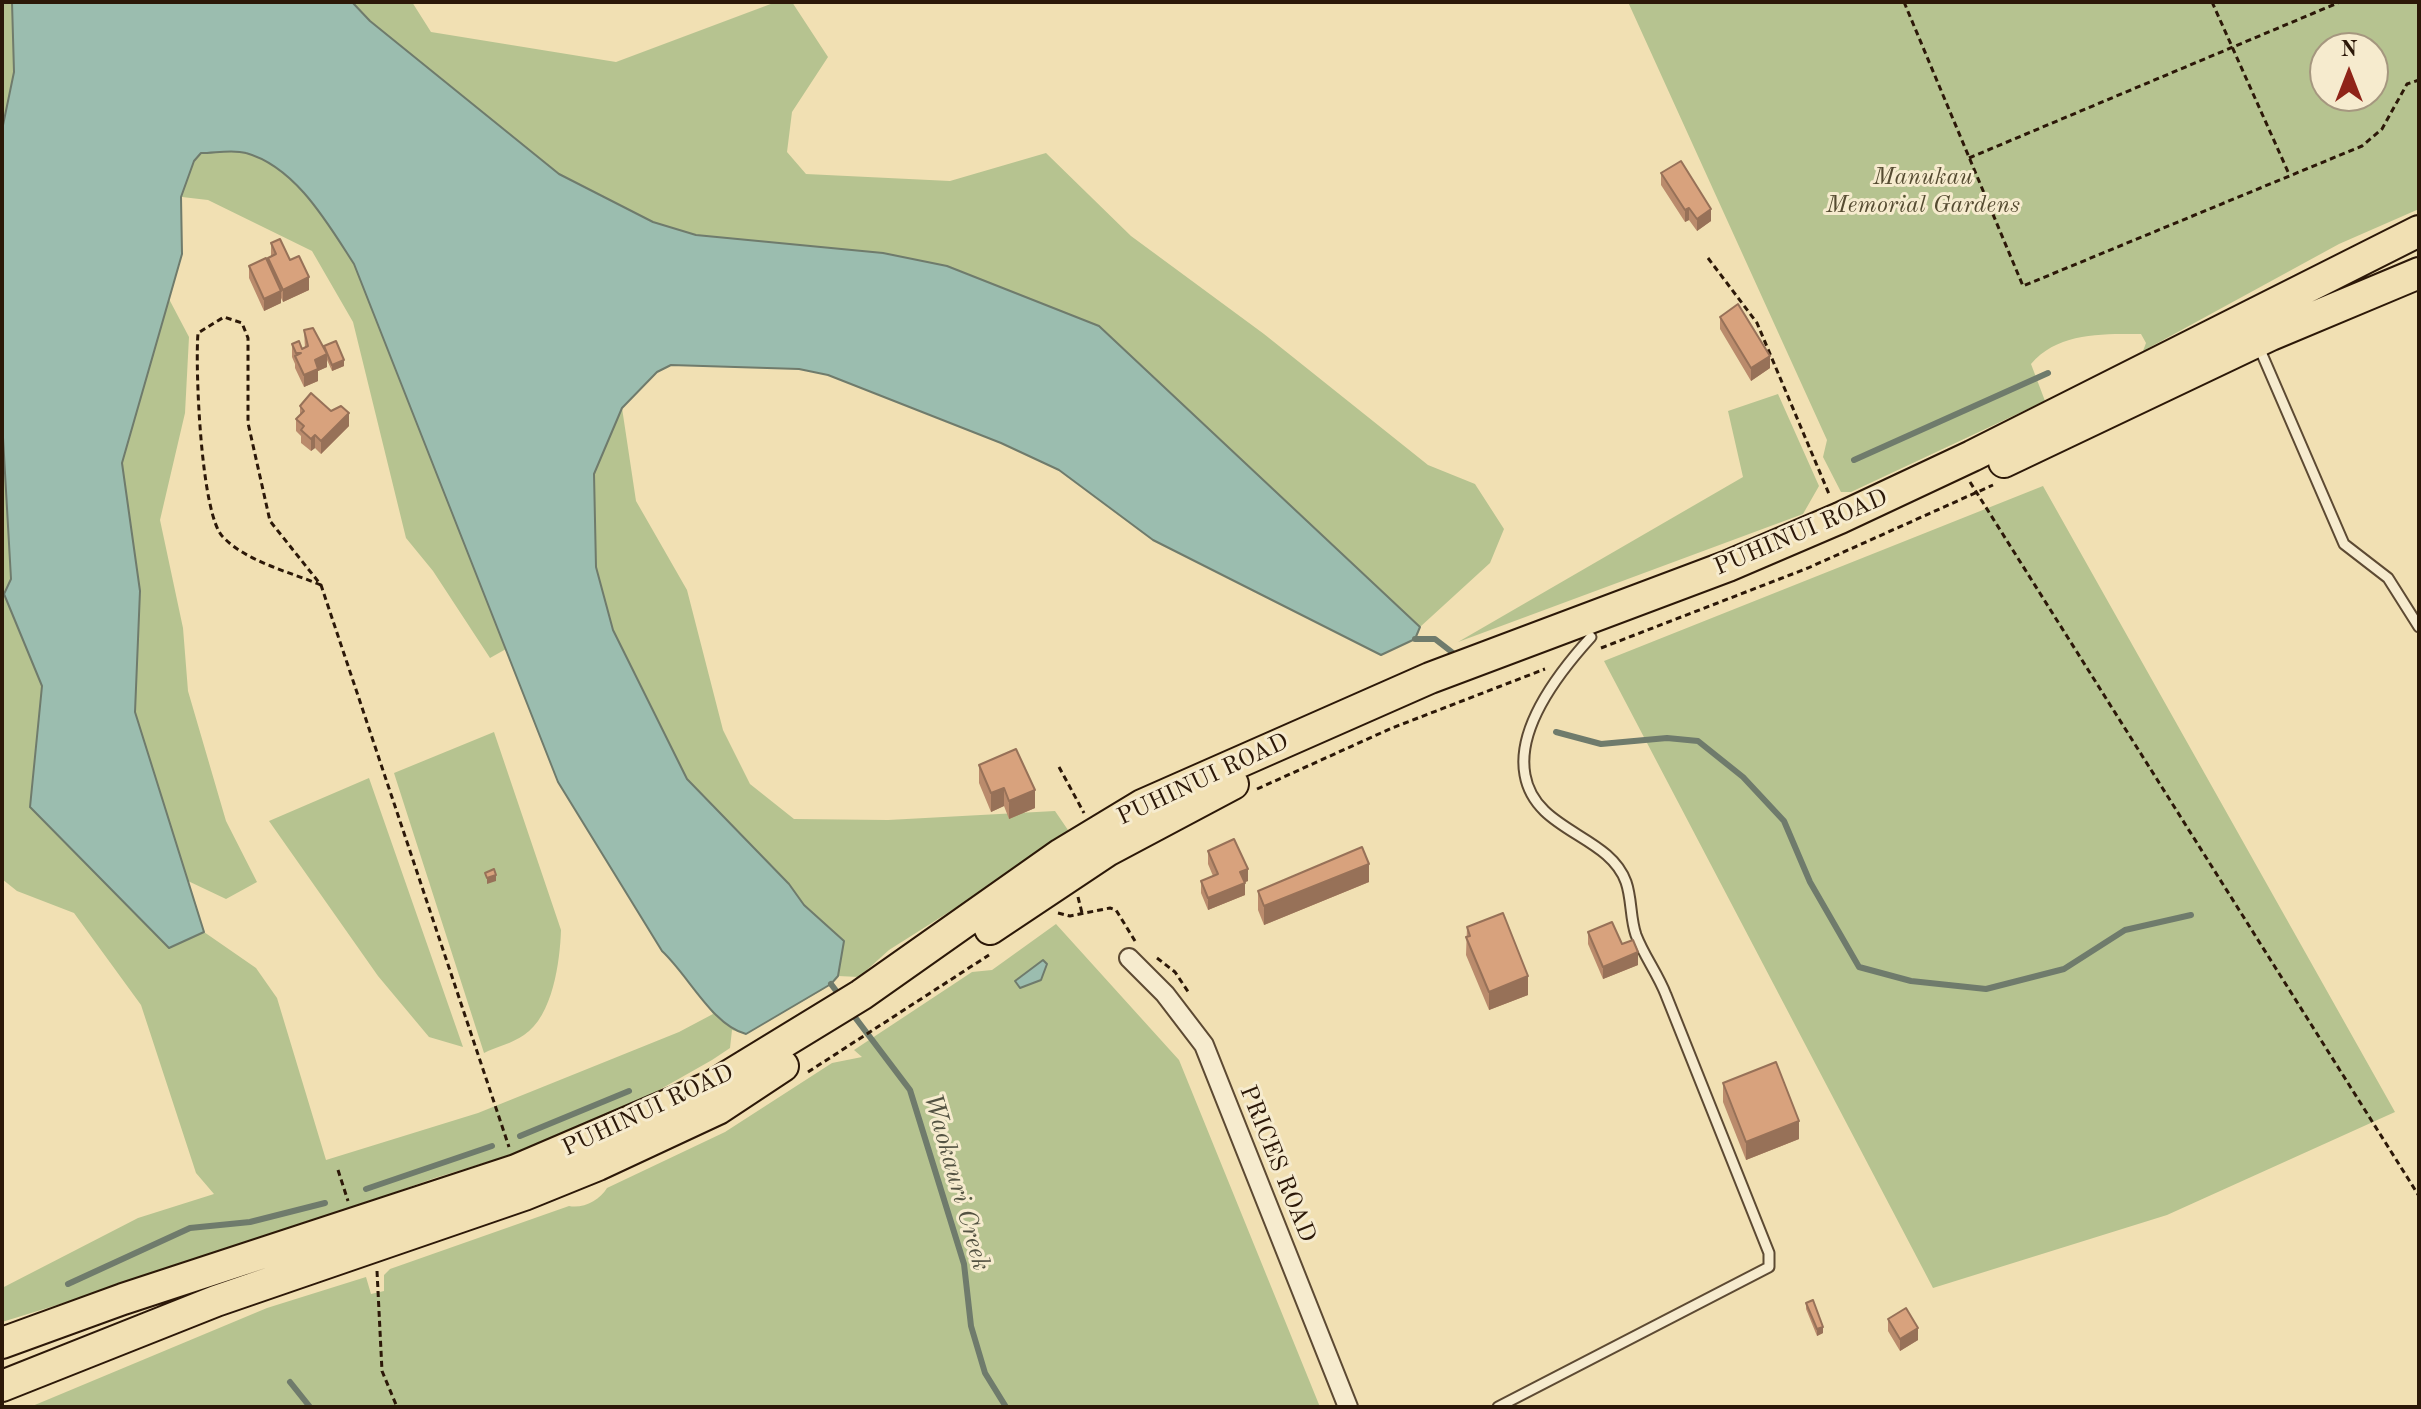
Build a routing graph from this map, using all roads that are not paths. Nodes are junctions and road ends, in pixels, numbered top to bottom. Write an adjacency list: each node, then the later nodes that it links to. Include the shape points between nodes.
1 (2419, 231): 7 (highway, PUHINUI ROAD, via 1840,518 1430,678 1142,805 1095,833)
2 (2419, 273): 3 (highway, PUHINUI ROAD)
3 (2256, 342): 4 (lane, via 2344,544 2388,578); 5 (highway, PUHINUI ROAD, via 1701,598)
4 (2419, 627)
5 (1591, 637): 7 (highway, PUHINUI ROAD, via 1357,728 1216,793 1107,851); 13 (lane, via 1535,720 1526,741 1525,776 1541,809 1610,860 1626,882 1635,933 1665,993 1769,1253 1769,1267)
6 (1132, 949): 12 (street, PRICES ROAD, via 1204,1045)
7 (865, 1001): 8 (highway, PUHINUI ROAD)
8 (834, 1033): 9 (highway, PUHINUI ROAD); 9 (highway, PUHINUI ROAD, via 718,1109 524,1195)
9 (363, 1236): 10 (highway, PUHINUI ROAD, via 123,1299); 11 (highway, PUHINUI ROAD)
10 (2, 1343)
11 (2, 1386)
12 (1348, 1407)
13 (1498, 1407)

